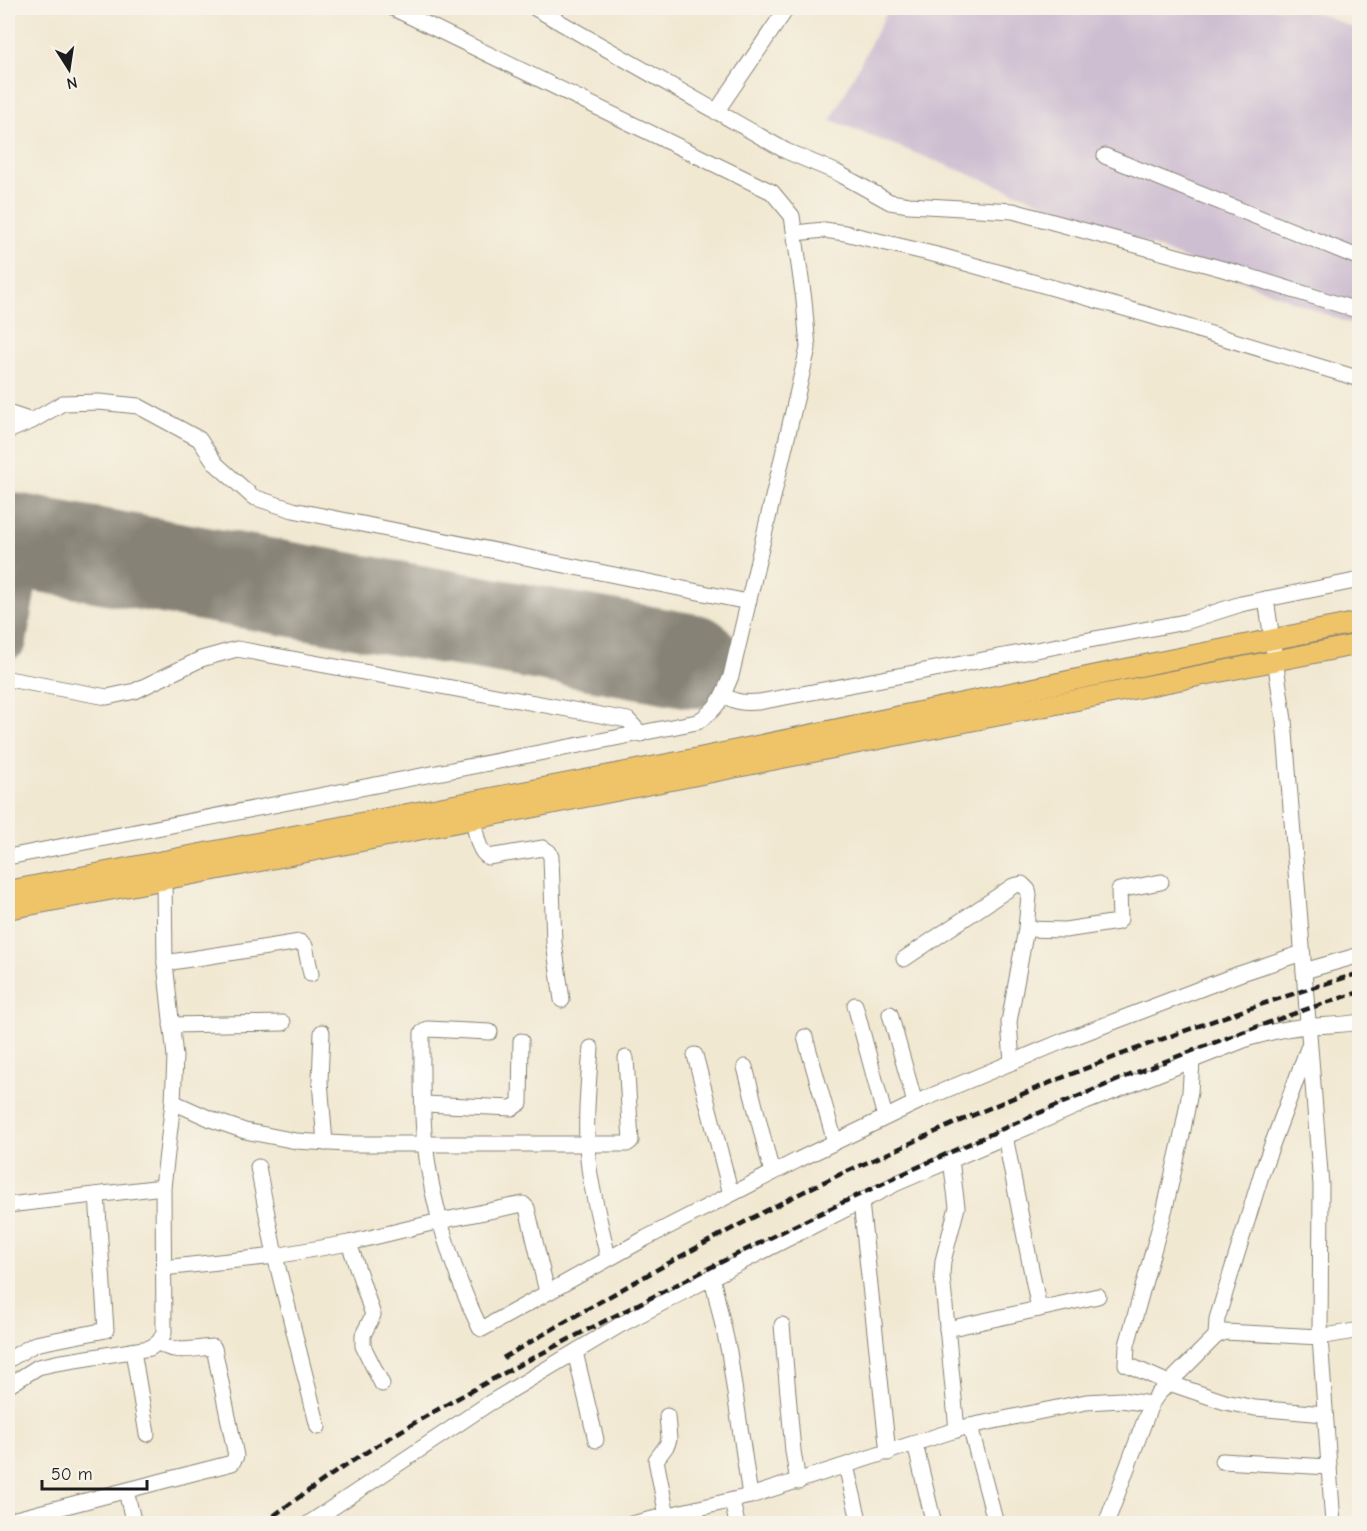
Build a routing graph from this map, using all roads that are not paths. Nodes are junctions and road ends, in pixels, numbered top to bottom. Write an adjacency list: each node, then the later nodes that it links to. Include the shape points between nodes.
1 (393, 8): 6 (street, via 772,192 792,216)
2 (536, 8): 4 (street)
3 (787, 8): 4 (street)
4 (716, 112): 8 (street, via 890,202 1013,211 1197,261)
5 (1105, 156): 7 (street)
6 (795, 233): 9 (street, via 845,233 941,256); 15 (street, via 808,348)
7 (1359, 258)
8 (1359, 311)
9 (1359, 379)
10 (8, 413): 11 (street)
11 (32, 421): 12 (street); 15 (street, via 63,403 138,406 199,439 216,464 253,497 292,510)
12 (8, 431)
13 (1359, 579): 14 (street)
14 (1266, 599): 17 (street); 21 (street, via 1185,622 759,702 745,703)
15 (748, 602): 21 (street)
16 (1359, 622): 17 (main road)
17 (1271, 640): 19 (street); 25 (main road)
18 (1359, 644): 19 (main road)
19 (1275, 661): 23 (main road); 30 (street, via 1284,720)
20 (8, 679): 22 (street, via 107,697 135,691 201,659 237,649 628,720)
21 (724, 695): 22 (street, via 709,715 697,722)
22 (641, 734): 24 (street)
23 (473, 819): 25 (main road); 36 (street, via 483,854 543,848 549,852)
24 (8, 857)
25 (167, 870): 27 (main road); 28 (main road); 33 (street)
26 (1161, 882): 29 (street, via 1119,890 1118,922 1065,930)
27 (8, 891)
28 (8, 909)
29 (1026, 929): 32 (street, via 1029,895 1025,886 1017,884); 52 (street, via 1009,1022)
30 (1302, 953): 34 (street); 52 (street)
31 (1359, 955): 34 (street)
32 (904, 959)
33 (165, 963): 35 (street, via 300,942 305,946); 41 (street)
34 (1304, 971): 42 (street)
35 (311, 974)
36 (562, 1000)
37 (855, 1005): 57 (street)
38 (890, 1014): 55 (street)
39 (1359, 1022): 42 (street)
40 (283, 1023): 41 (street)
41 (171, 1025): 54 (street, via 175,1057)
42 (1309, 1026): 47 (street); 51 (street, via 1250,1038)
43 (322, 1032): 60 (street, via 320,1081)
44 (490, 1032): 56 (street, via 422,1033)
45 (805, 1037): 59 (street)
46 (521, 1041): 56 (street, via 517,1106)
47 (1310, 1043): 83 (street, via 1263,1169 1217,1319); 84 (street, via 1321,1185)
48 (591, 1048): 62 (street)
49 (696, 1055): 67 (street)
50 (626, 1058): 62 (street, via 631,1141)
51 (1192, 1061): 58 (street); 89 (street, via 1182,1135 1125,1361 1128,1366)
52 (1012, 1062): 55 (street)
53 (745, 1067): 65 (street)
54 (173, 1102): 60 (street, via 245,1131); 66 (street)
55 (915, 1103): 57 (street)
56 (424, 1104): 61 (street)
57 (885, 1117): 59 (street)
58 (1005, 1136): 63 (street); 79 (street)
59 (835, 1142): 65 (street)
60 (325, 1143): 61 (street)
61 (425, 1144): 62 (street); 71 (street)
62 (587, 1145): 74 (street)
63 (951, 1160): 69 (street); 81 (street, via 957,1207 943,1261)
64 (258, 1167): 73 (street)
65 (772, 1173): 67 (street)
66 (163, 1187): 68 (street); 75 (street)
67 (731, 1194): 74 (street)
68 (97, 1195): 70 (street); 88 (street, via 106,1330 35,1344)
69 (861, 1202): 76 (street); 100 (street)
70 (8, 1205)
71 (440, 1221): 72 (street); 77 (street, via 526,1205); 77 (street, via 463,1293 480,1328)
72 (349, 1243): 73 (street); 90 (street, via 373,1315 363,1335 363,1346)
73 (275, 1256): 75 (street); 95 (street)
74 (608, 1258): 77 (street)
75 (163, 1268): 85 (street, via 164,1333)
76 (712, 1277): 87 (street); 106 (street, via 729,1352)
77 (548, 1292)
78 (1098, 1296): 79 (street)
79 (1039, 1309): 81 (street)
80 (782, 1325): 104 (street)
81 (947, 1329): 96 (street)
82 (1359, 1330): 84 (street)
83 (1216, 1336): 84 (street, via 1224,1332); 89 (street)
84 (1320, 1337): 93 (street)
85 (159, 1342): 86 (street); 105 (street, via 173,1350 214,1348 236,1456 232,1463)
86 (134, 1351): 91 (street, via 38,1367); 97 (street)
87 (575, 1352): 98 (street); 112 (street, via 488,1404)
88 (8, 1360)
89 (1169, 1383): 92 (street); 93 (street, via 1243,1407)
90 (382, 1384)
91 (8, 1386)
92 (1151, 1404): 96 (street, via 1121,1400 1086,1402); 118 (street)
93 (1325, 1414): 103 (street)
94 (667, 1416): 108 (street, via 669,1439 656,1460)
95 (318, 1426)
96 (964, 1428): 99 (street); 117 (street)
97 (147, 1434)
98 (596, 1440)
99 (915, 1444): 100 (street); 116 (street)
100 (888, 1453): 102 (street)
101 (1222, 1461): 103 (street)
102 (846, 1467): 104 (street); 115 (street)
103 (1329, 1467): 119 (street)
104 (798, 1482): 106 (street)
105 (126, 1491): 109 (street); 111 (street)
106 (750, 1496): 107 (street)
107 (732, 1502): 108 (street); 114 (street)
108 (667, 1516): 113 (street)
109 (47, 1517): 110 (street)
110 (8, 1521)
111 (134, 1524)
112 (308, 1524)
113 (631, 1524)
114 (737, 1524)
115 (861, 1524)
116 (934, 1524)
117 (996, 1524)
118 (1106, 1524)
119 (1333, 1524)

